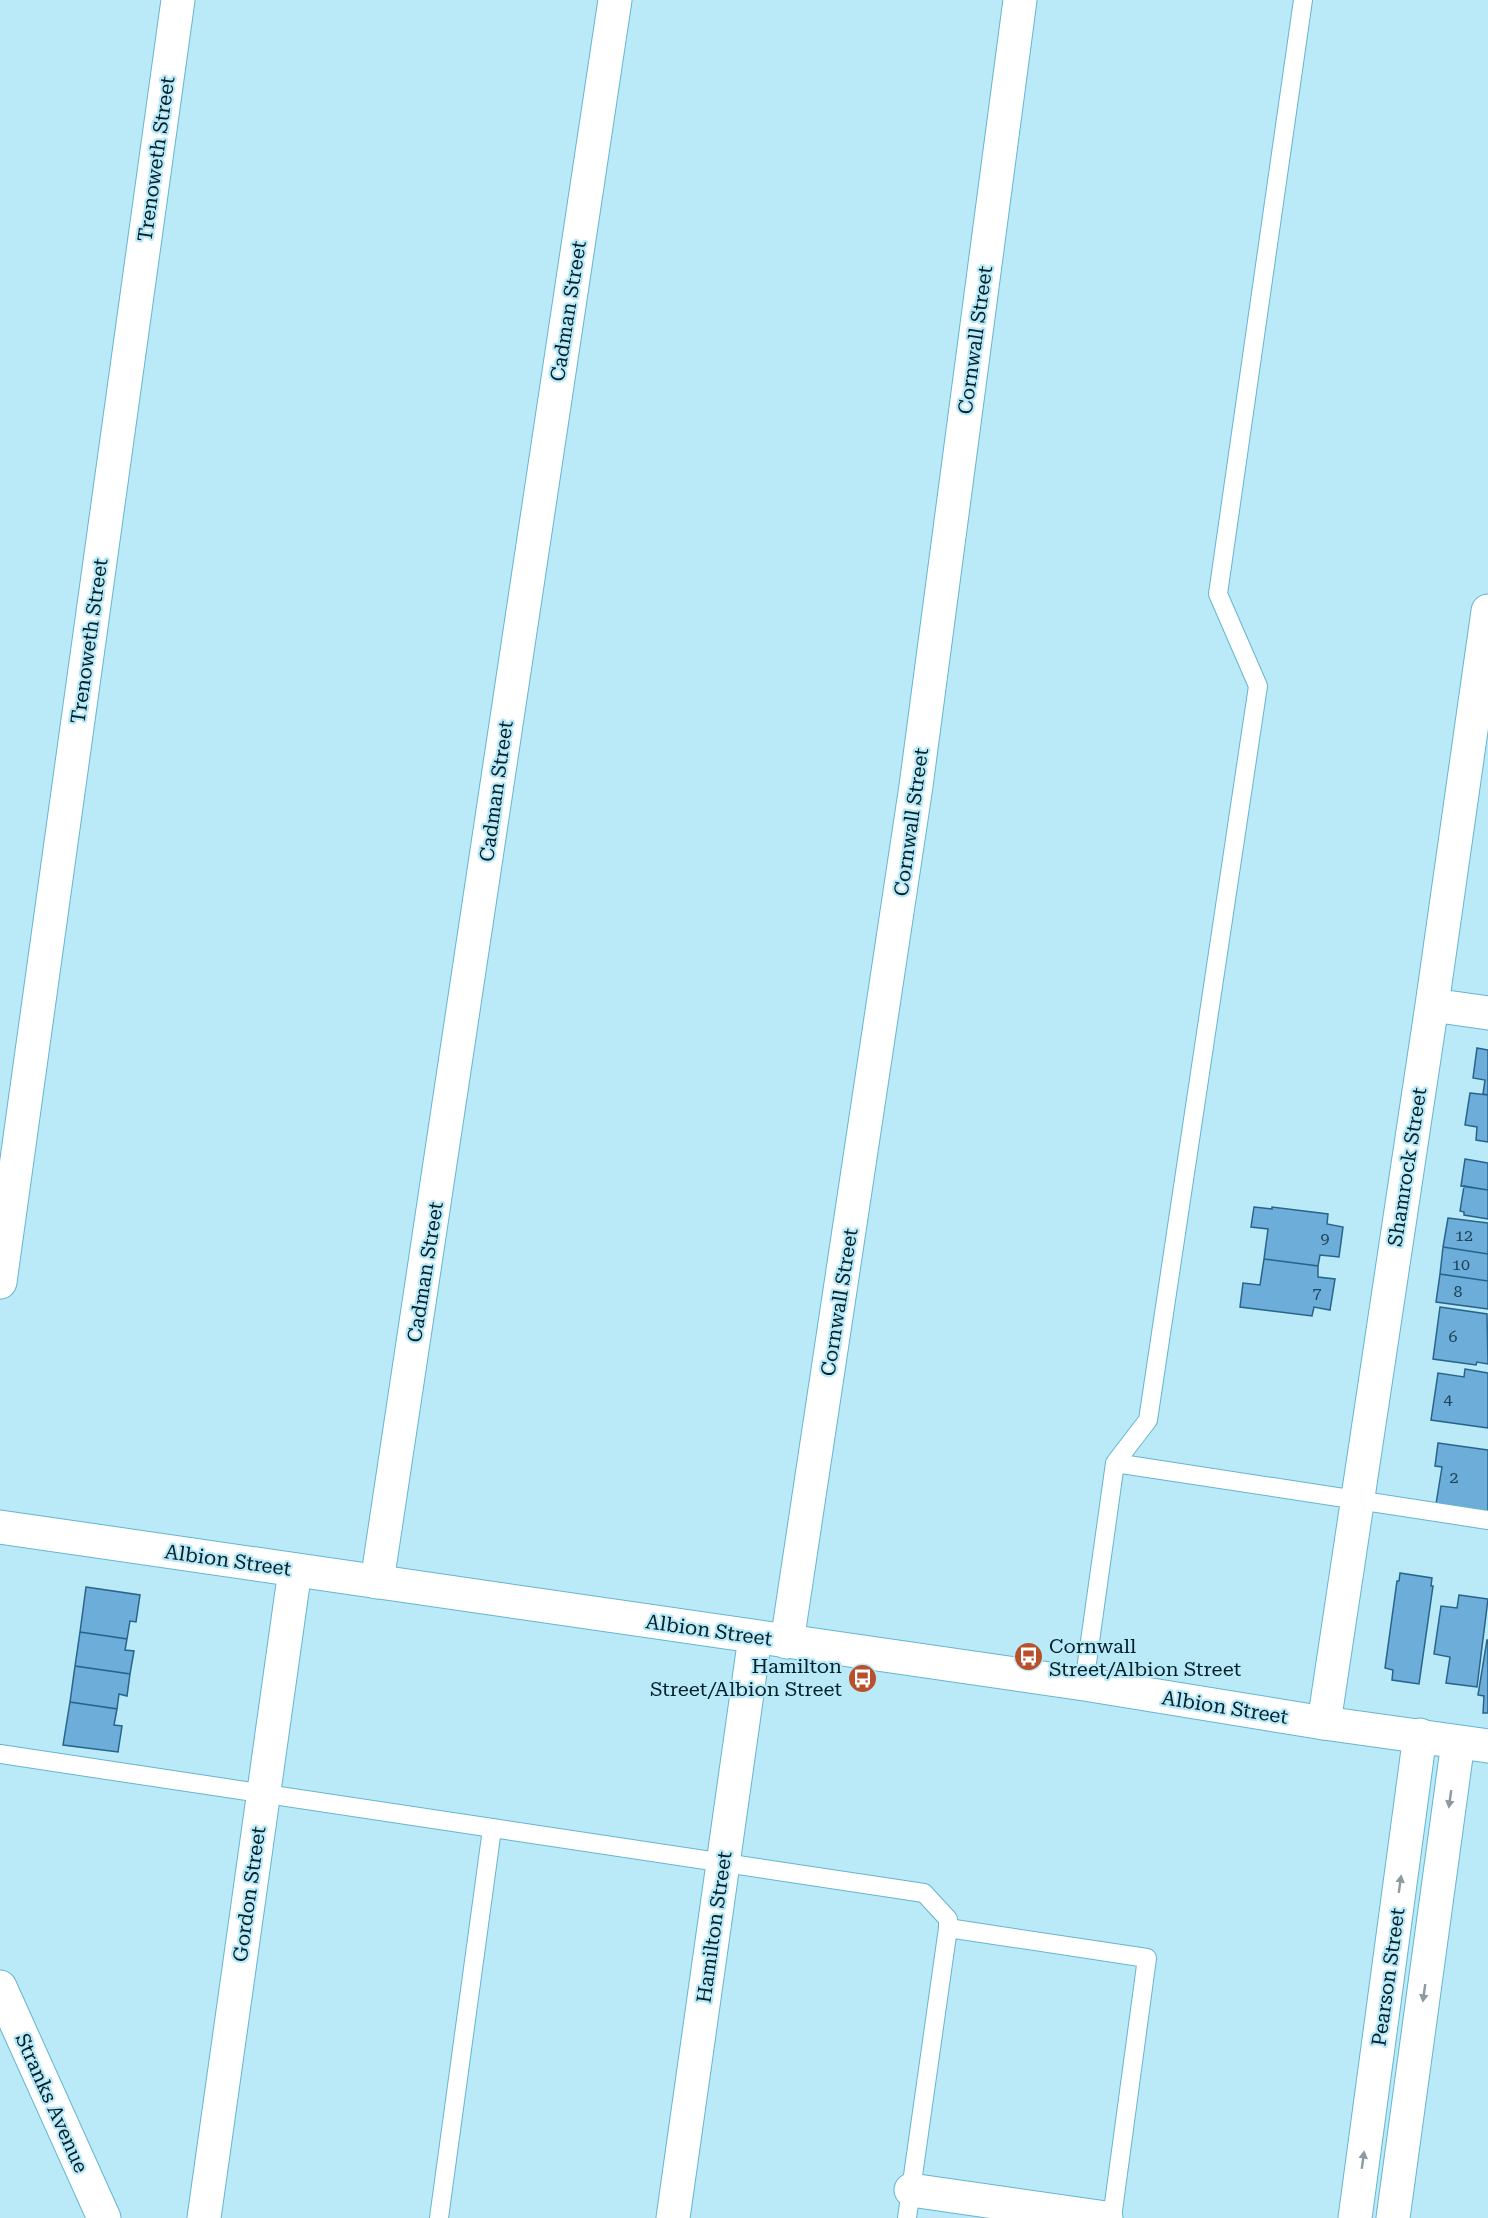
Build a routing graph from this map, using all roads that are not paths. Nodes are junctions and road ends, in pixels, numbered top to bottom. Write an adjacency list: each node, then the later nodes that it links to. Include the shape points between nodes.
1 (178, 0): 8 (street, Trenoweth Street)
2 (615, 0): 14 (street, Cadman Street)
3 (1020, 0): 16 (street, Cornwall Street, via 916,786)
4 (1303, 0): 9 (lane, via 1218,594 1258,686 1148,1420)
5 (1488, 611): 6 (street, Shamrock Street)
6 (1432, 1005): 7 (street); 10 (street, Shamrock Street)
7 (1488, 1013)
8 (1, 1265)
9 (1115, 1463): 10 (lane); 17 (lane)
10 (1357, 1498): 11 (lane); 18 (street, Shamrock Street)
11 (1488, 1520)
12 (0, 1527): 13 (street, Albion Street)
13 (295, 1570): 14 (street, Albion Street); 22 (street, Gordon Street)
14 (377, 1582): 15 (street, Albion Street)
15 (755, 1637): 16 (street, Albion Street); 24 (street, Hamilton Street)
16 (787, 1642): 17 (street, Albion Street)
17 (1084, 1684): 18 (street, Albion Street)
18 (1324, 1723): 19 (street, Albion Street)
19 (1420, 1736): 20 (street, Albion Street); 34 (street, Pearson Street, one-way to 19)
20 (1473, 1744): 35 (street, Pearson Street, one-way to 35)
21 (0, 1754): 22 (lane)
22 (263, 1794): 23 (lane); 29 (street, Gordon Street)
23 (492, 1829): 24 (lane); 30 (lane)
24 (723, 1863): 25 (lane, via 924,1893 948,1919); 31 (street, Hamilton Street)
25 (948, 1929): 27 (lane); 33 (lane, via 1146,1958)
26 (0, 1987): 28 (street, Stranks Avenue)
27 (909, 2204): 32 (street)
28 (104, 2218)
29 (204, 2218)
30 (439, 2218)
31 (672, 2218)
32 (1106, 2218)
33 (1112, 2218)
34 (1355, 2218)
35 (1393, 2218)

